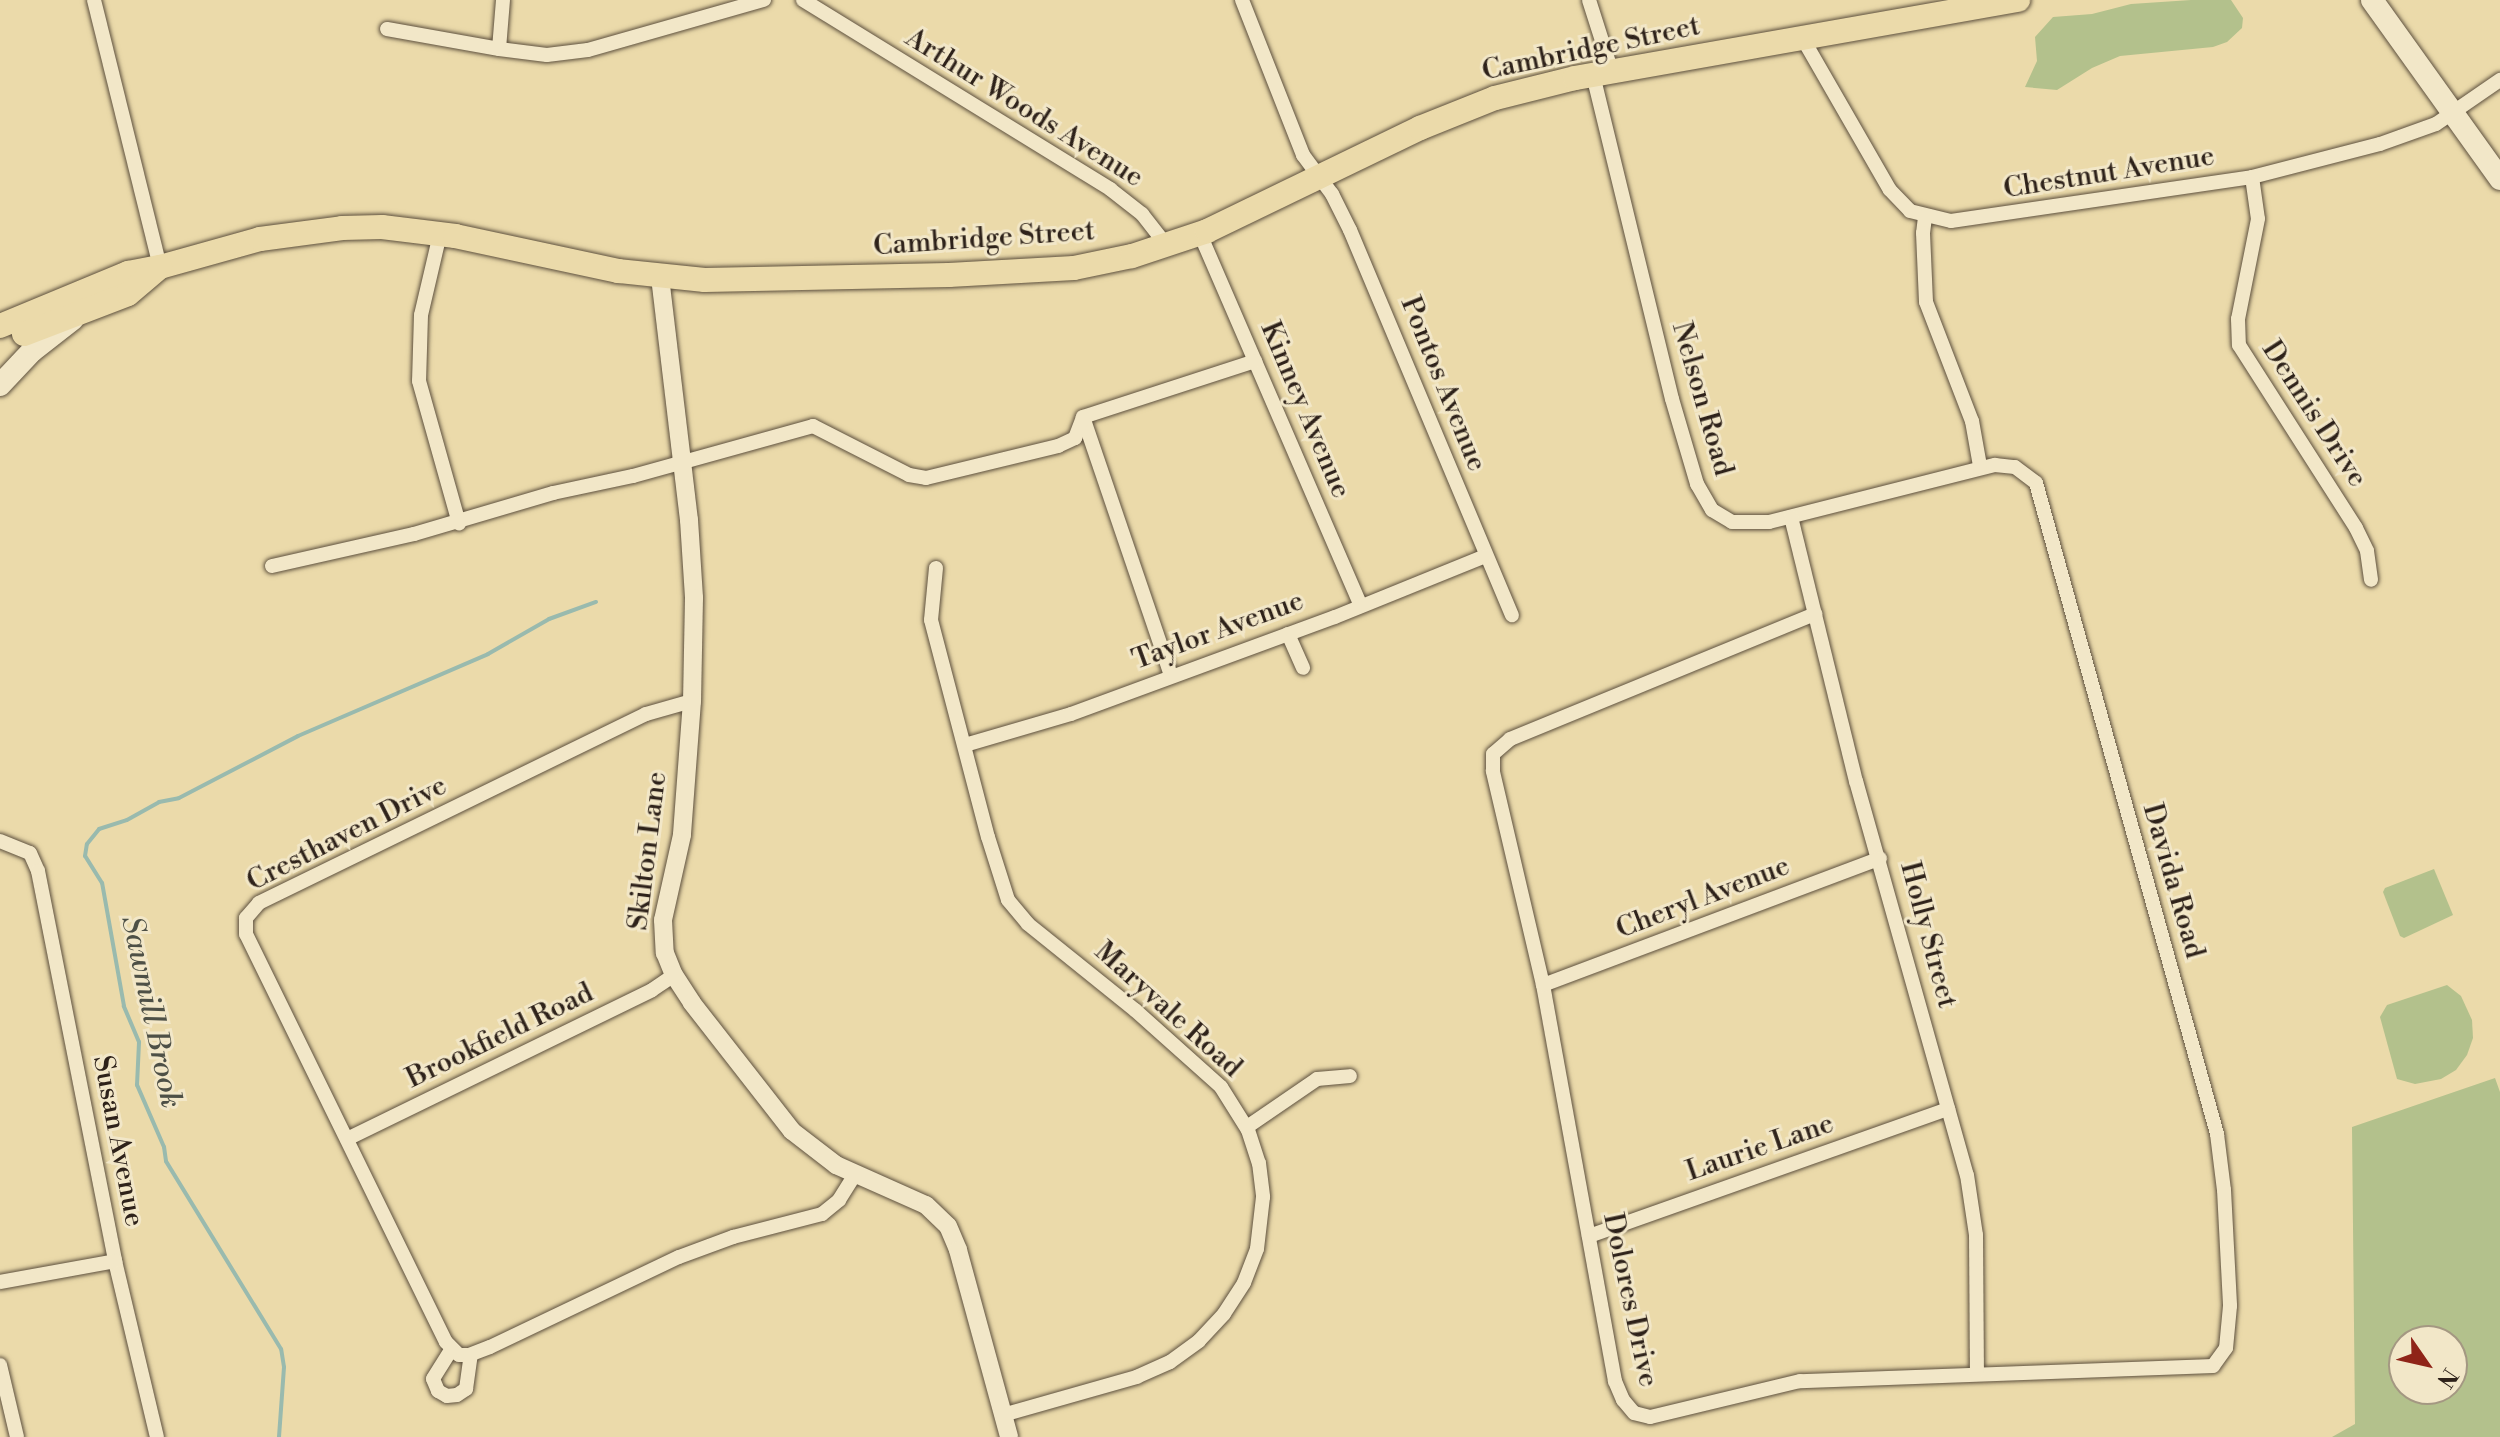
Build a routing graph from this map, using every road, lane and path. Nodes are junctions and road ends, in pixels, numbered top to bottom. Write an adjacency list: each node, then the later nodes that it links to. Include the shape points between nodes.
1 (94, 0): 22 (street)
2 (503, 0): 11 (street)
3 (764, 0): 11 (street, via 568,54)
4 (803, 0): 21 (street, Arthur Woods Avenue, via 1110,189 1142,214)
5 (1242, 0): 15 (street, Pontos Avenue, via 1303,155)
6 (1589, 0): 12 (street, Nelson Road)
7 (2018, 0): 10 (main road, Cambridge Street)
8 (2372, 0): 14 (main road)
9 (387, 29): 11 (street)
10 (1803, 39): 12 (main road, Cambridge Street); 18 (street, via 1890,190 1910,211)
11 (499, 49)
12 (1602, 73): 15 (main road, Cambridge Street, via 1475,104); 34 (street, Nelson Road, via 1624,212 1699,490 1712,510 1732,522 1758,524)
13 (2500, 80): 14 (street, Chestnut Avenue)
14 (2454, 114): 16 (street, Chestnut Avenue, via 2411,135); 17 (main road)
15 (1319, 177): 20 (main road, Cambridge Street); 36 (street, Pontos Avenue, via 1356,243)
16 (2252, 177): 18 (street, Chestnut Avenue, via 1972,220); 39 (street, Dennis Drive, via 2258,219 2238,319 2239,345 2356,528 2367,551)
17 (2500, 179)
18 (1925, 217): 33 (street, via 1928,312 1972,421)
19 (440, 234): 22 (main road, Cambridge Street, via 382,227 307,231); 23 (main road, Cambridge Street); 35 (street, via 421,315 419,381)
20 (1200, 234): 21 (main road, Cambridge Street); 27 (street, Kinney Avenue)
21 (1167, 246): 23 (main road, Cambridge Street, via 1035,272)
22 (160, 267): 24 (main road, Cambridge Street, via 139,288); 25 (main road, Cambridge Street, via 128,273)
23 (660, 277): 30 (street, Skilton Lane)
24 (88, 310): 26 (main road, Cambridge Street); 28 (main road, via 32,351)
25 (0, 326)
26 (0, 340)
27 (1255, 361): 29 (street); 40 (street, Kinney Avenue)
28 (0, 385)
29 (1083, 417): 31 (street, via 1075,438 1058,446 926,478 909,475 813,426); 45 (street)
30 (680, 436): 31 (street); 32 (street, Skilton Lane)
31 (714, 453): 32 (street)
32 (683, 463): 35 (street, via 553,493); 46 (street, Skilton Lane, via 693,566)
33 (1980, 466): 34 (street, Nelson Road); 62 (street, Davida Road, via 2015,467 2030,476 2039,491 2204,1083 2224,1190 2230,1306 2229,1338)
34 (1791, 517): 41 (street, Holly Street)
35 (459, 523): 37 (street)
36 (1485, 556): 40 (street, Taylor Avenue); 42 (street, Pontos Avenue)
37 (272, 566)
38 (936, 568): 47 (street, Maryvale Road, via 931,618)
39 (2371, 580)
40 (1361, 606): 43 (street, Taylor Avenue)
41 (1815, 614): 49 (street, Holly Street); 51 (street, Dolores Drive, via 1510,739 1495,752 1493,771)
42 (1512, 615)
43 (1288, 634): 44 (street); 45 (street, Taylor Avenue)
44 (1303, 668)
45 (1171, 675): 47 (street, Taylor Avenue, via 1056,720)
46 (692, 701): 50 (street, Skilton Lane, via 680,851 663,925 665,953); 55 (street, Cresthaven Drive, via 646,714 251,909 246,934)
47 (965, 745): 54 (street, Maryvale Road, via 998,874 1012,906 1208,1074)
48 (0, 841): 58 (street, Susan Avenue, via 32,855 41,884)
49 (1880, 858): 51 (street, Cheryl Avenue); 53 (street, Holly Street)
50 (674, 975): 55 (street, Brookfield Road); 56 (street, Skilton Lane, via 783,1121 811,1148)
51 (1543, 985): 57 (street, Dolores Drive)
52 (1350, 1076): 54 (street, via 1317,1079)
53 (1948, 1109): 57 (street, Laurie Lane); 64 (street, Holly Street, via 1967,1175 1976,1235)
54 (1247, 1127): 65 (street, Maryvale Road, via 1262,1180 1261,1231 1244,1283 1212,1328 1153,1370)
55 (347, 1139): 60 (street, Cresthaven Drive)
56 (855, 1174): 61 (street, via 839,1200 822,1214 679,1257); 65 (street, Skilton Lane, via 926,1205 951,1231)
57 (1589, 1236): 64 (street, Dolores Drive, via 1618,1391 1637,1415 1657,1417 1800,1381)
58 (115, 1261): 59 (street); 67 (street, Susan Avenue)
59 (0, 1282)
60 (451, 1350): 61 (street); 61 (street, via 433,1379 436,1389 447,1396 466,1389)
61 (471, 1355)
62 (2221, 1358): 64 (street, Dolores Drive, via 2207,1368)
63 (0, 1365): 66 (street)
64 (1977, 1372)
65 (1003, 1415): 68 (street, Skilton Lane)
66 (17, 1437)
67 (157, 1437)
68 (1009, 1437)

